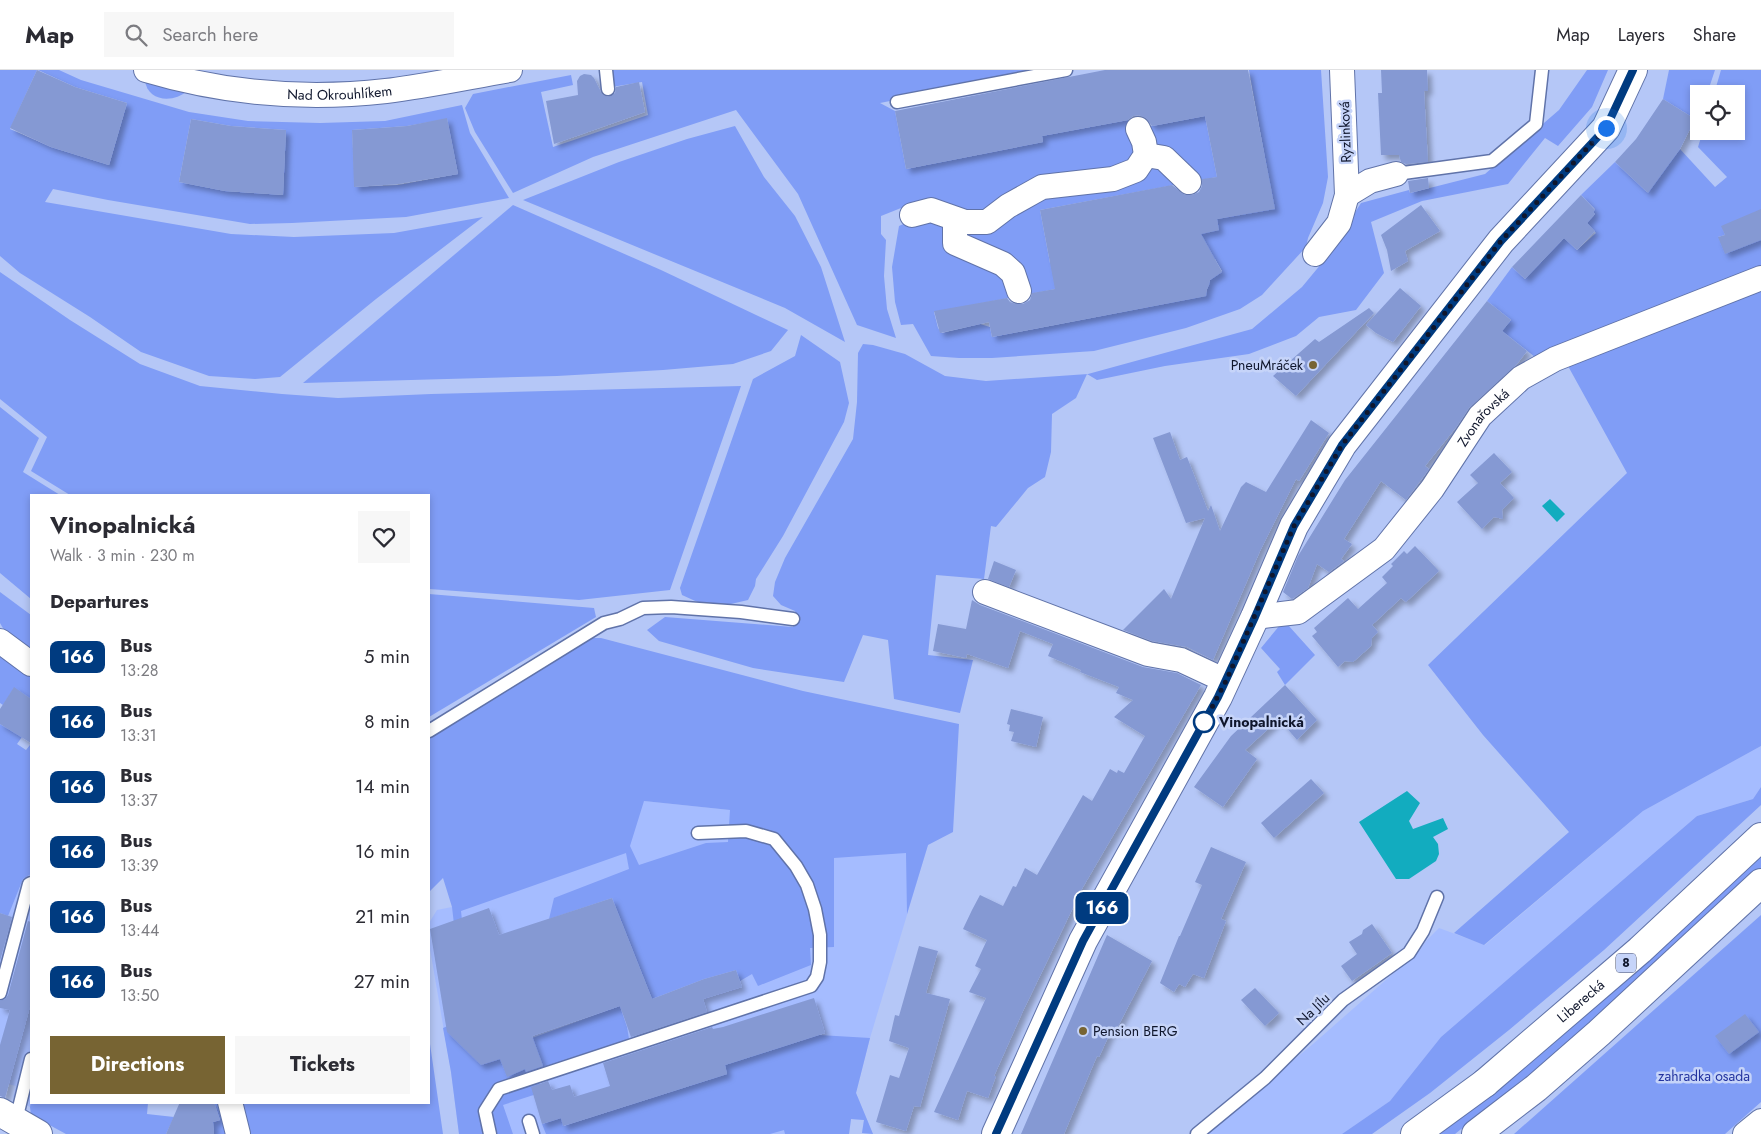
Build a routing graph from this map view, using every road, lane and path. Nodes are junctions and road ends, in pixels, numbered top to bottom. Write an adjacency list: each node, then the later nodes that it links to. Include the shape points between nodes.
1 (146, 70): 9 (street, Nad Okrouhlíkem)
2 (510, 70): 10 (street, Nad Okrouhlíkem)
3 (606, 70): 12 (lane)
4 (1066, 70): 8 (lane)
5 (1342, 70): 18 (street, Ryzlinková)
6 (1542, 70): 16 (lane, via 1536,124 1492,161)
7 (1633, 70): 25 (main road, via 1606,128 1501,241 1342,445 1294,526)
8 (1046, 72): 13 (lane)
9 (170, 73): 11 (street, Nad Okrouhlíkem, via 195,84 250,92 320,95 386,91)
10 (480, 73): 11 (street, Nad Okrouhlíkem)
11 (440, 76)
12 (608, 88)
13 (897, 102)
14 (1138, 129): 15 (street)
15 (1146, 155): 17 (street, via 1164,158); 20 (street, via 1136,170 1113,179 1042,187 987,222)
16 (1396, 174): 18 (street, via 1370,181)
17 (1189, 182)
18 (1347, 195): 21 (street, Ryzlinková, via 1339,223)
19 (912, 215): 20 (street, via 930,210)
20 (955, 219): 23 (street, via 955,242 1003,264 1013,274)
21 (1315, 254)
22 (1761, 278): 25 (street, Zvonařovská, via 1556,359 1521,378 1480,416 1432,489 1384,550 1298,612)
23 (1019, 291)
24 (985, 592): 29 (street, via 1148,654 1180,660)
25 (1255, 617): 29 (main road)
26 (793, 619): 30 (lane, via 671,606 643,608 604,623)
27 (0, 641): 28 (street)
28 (30, 663)
29 (1226, 681): 46 (main road, via 1083,941)
30 (430, 730)
31 (698, 833): 44 (lane, via 746,831 774,839 796,866 816,909 820,934 820,962 811,986 499,1089 485,1111)
32 (1761, 837): 48 (main road, Liberecká / 8, via 1640,950 1485,1083)
33 (1761, 883): 38 (main road, 8)
34 (30, 884): 36 (lane)
35 (1437, 897): 47 (lane, Na Jílu, via 1423,931 1409,953 1343,1000 1265,1078)
36 (0, 993)
37 (30, 1064): 42 (lane)
38 (1536, 1088): 49 (main road, 8); 50 (main road)
39 (230, 1104): 43 (street)
40 (529, 1121): 45 (lane)
41 (1761, 1121): 51 (street)
42 (18, 1122)
43 (238, 1134)
44 (490, 1134)
45 (533, 1134)
46 (996, 1134)
47 (1197, 1134)
48 (1415, 1134)
49 (1476, 1134)
50 (1491, 1134)
51 (1746, 1134)

